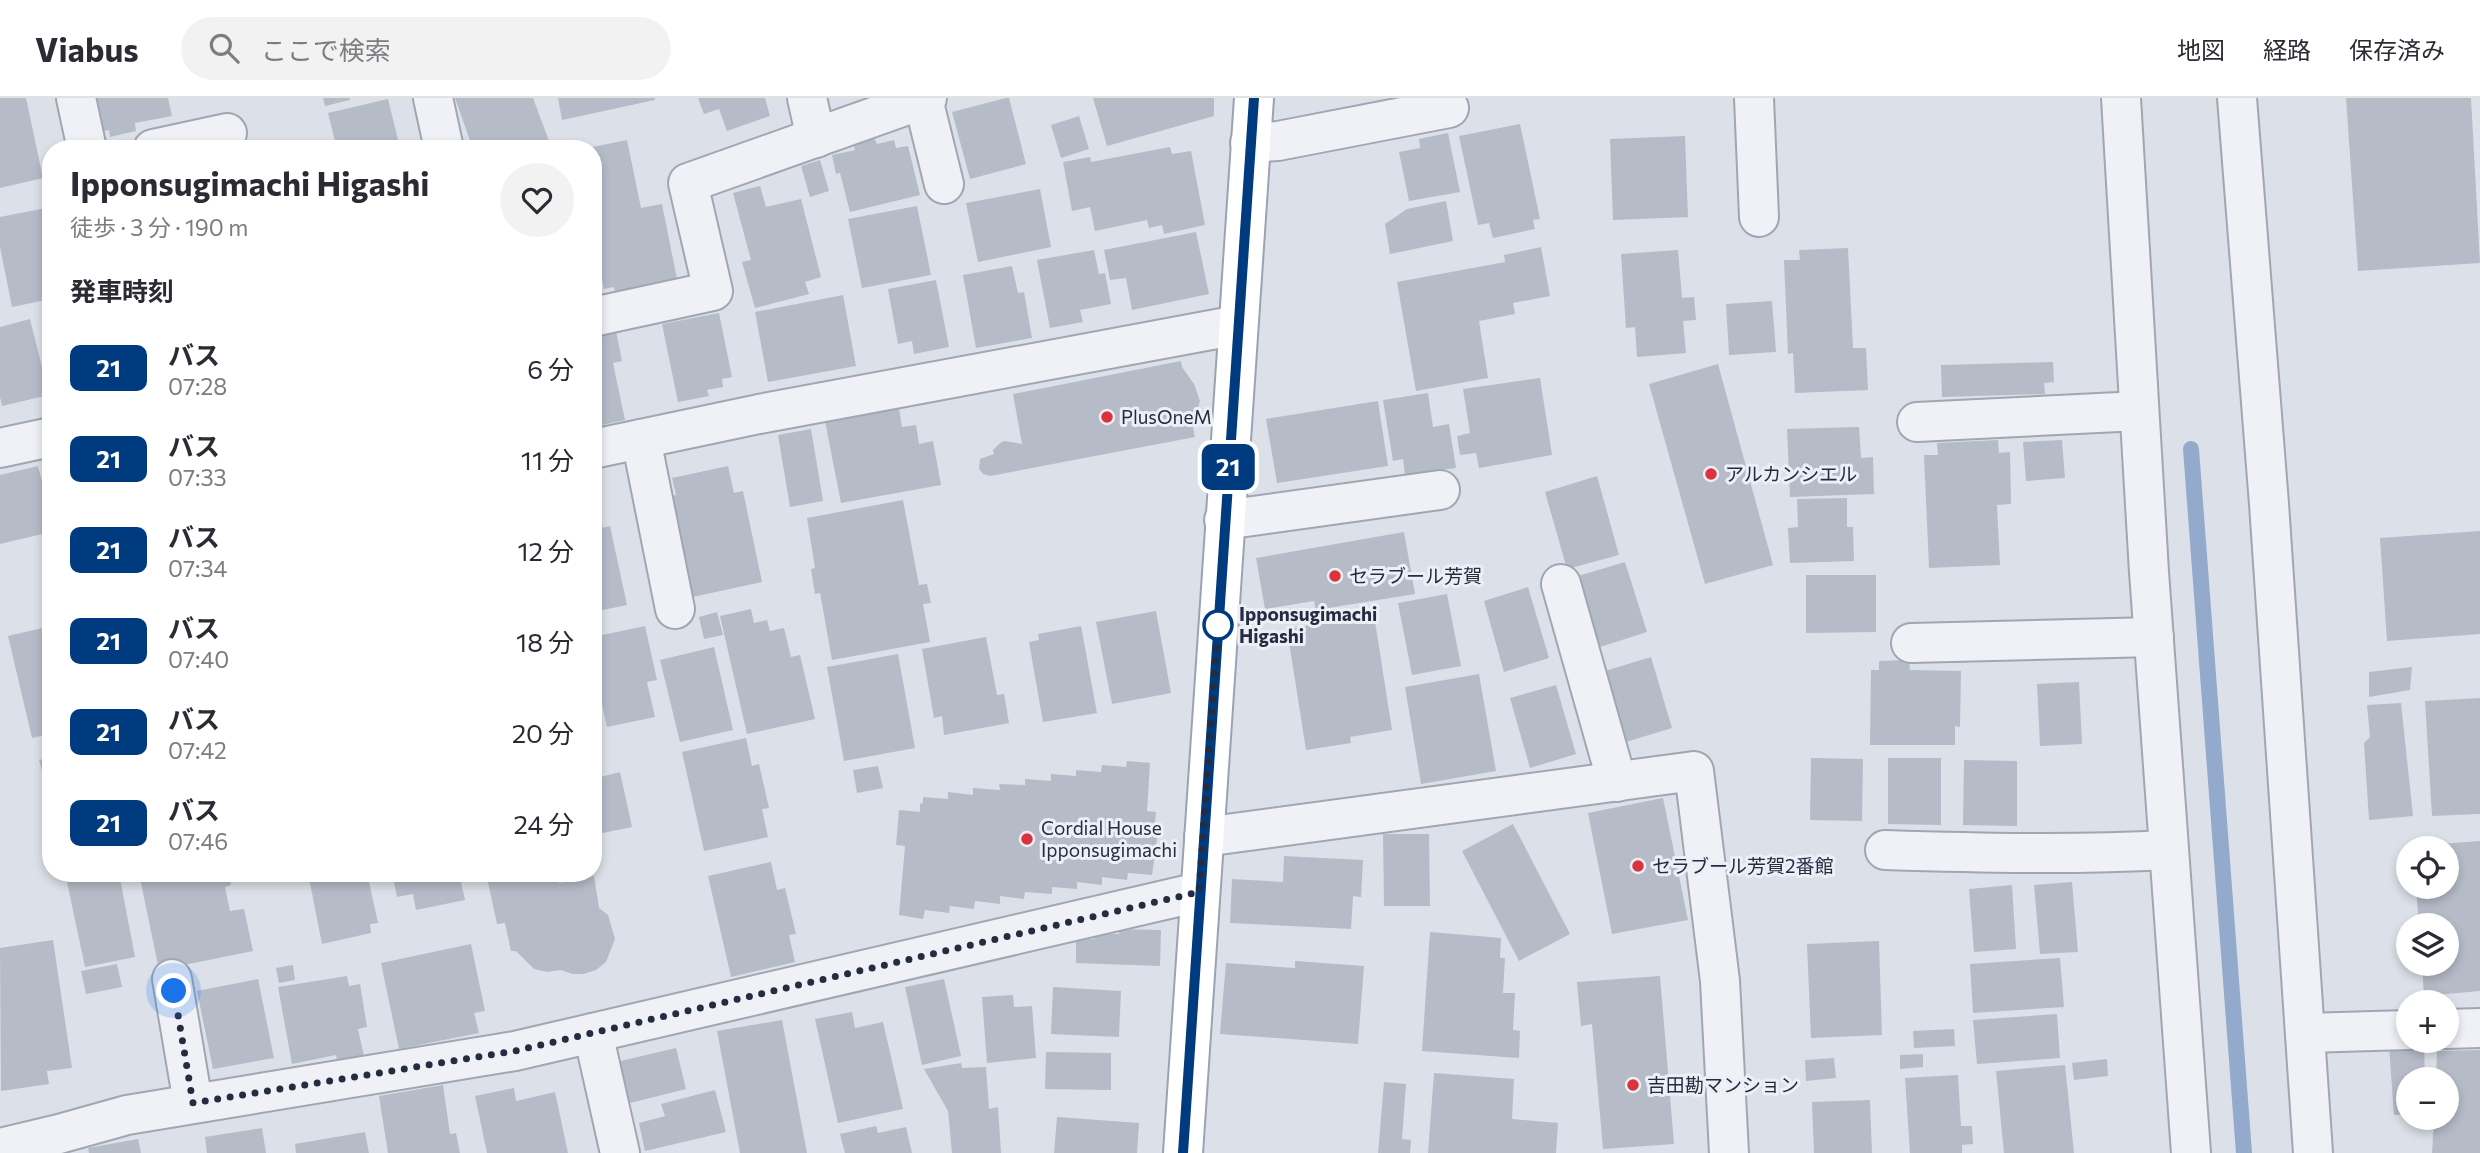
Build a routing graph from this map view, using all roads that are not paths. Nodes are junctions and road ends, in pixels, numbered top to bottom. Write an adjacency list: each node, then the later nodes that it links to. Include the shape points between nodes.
1 (76, 98): 12 (street)
2 (433, 98): 14 (street)
3 (807, 98): 11 (street)
4 (1254, 98): 15 (main road)
5 (1754, 98): 17 (street)
6 (2121, 98): 20 (street)
7 (2237, 98): 42 (street)
8 (925, 99): 11 (street); 16 (street)
9 (1449, 108): 15 (street)
10 (227, 133): 13 (street)
11 (816, 138): 18 (street, via 688,183 713,291)
12 (85, 140)
13 (195, 140)
14 (442, 140)
15 (1250, 143): 19 (main road)
16 (944, 184)
17 (1759, 218)
18 (602, 315)
19 (1238, 326): 23 (street); 27 (main road)
20 (2139, 411): 21 (street); 30 (street)
21 (1917, 422)
22 (42, 439): 25 (street)
23 (640, 439): 24 (street); 29 (street)
24 (602, 447)
25 (0, 448)
26 (1440, 489): 27 (street)
27 (1224, 520): 33 (main road)
28 (1561, 584): 32 (street)
29 (674, 609)
30 (2154, 637): 31 (street); 35 (street)
31 (1911, 643)
32 (1617, 782): 33 (street); 48 (street, via 1694,771 1720,981)
33 (1204, 837): 36 (main road)
34 (1885, 850): 35 (street, via 2014,854)
35 (2169, 850): 49 (street)
36 (1199, 892): 41 (street); 47 (main road)
37 (172, 979): 43 (street)
38 (2480, 1028): 39 (street)
39 (2459, 1029)
40 (2396, 1030): 42 (street)
41 (593, 1033): 43 (street, via 515,1051); 46 (street)
42 (2305, 1033): 50 (street)
43 (193, 1103): 44 (street, via 127,1115)
44 (60, 1144): 45 (street)
45 (0, 1148)
46 (620, 1153)
47 (1183, 1153)
48 (1729, 1153)
49 (2191, 1153)
50 (2313, 1153)

